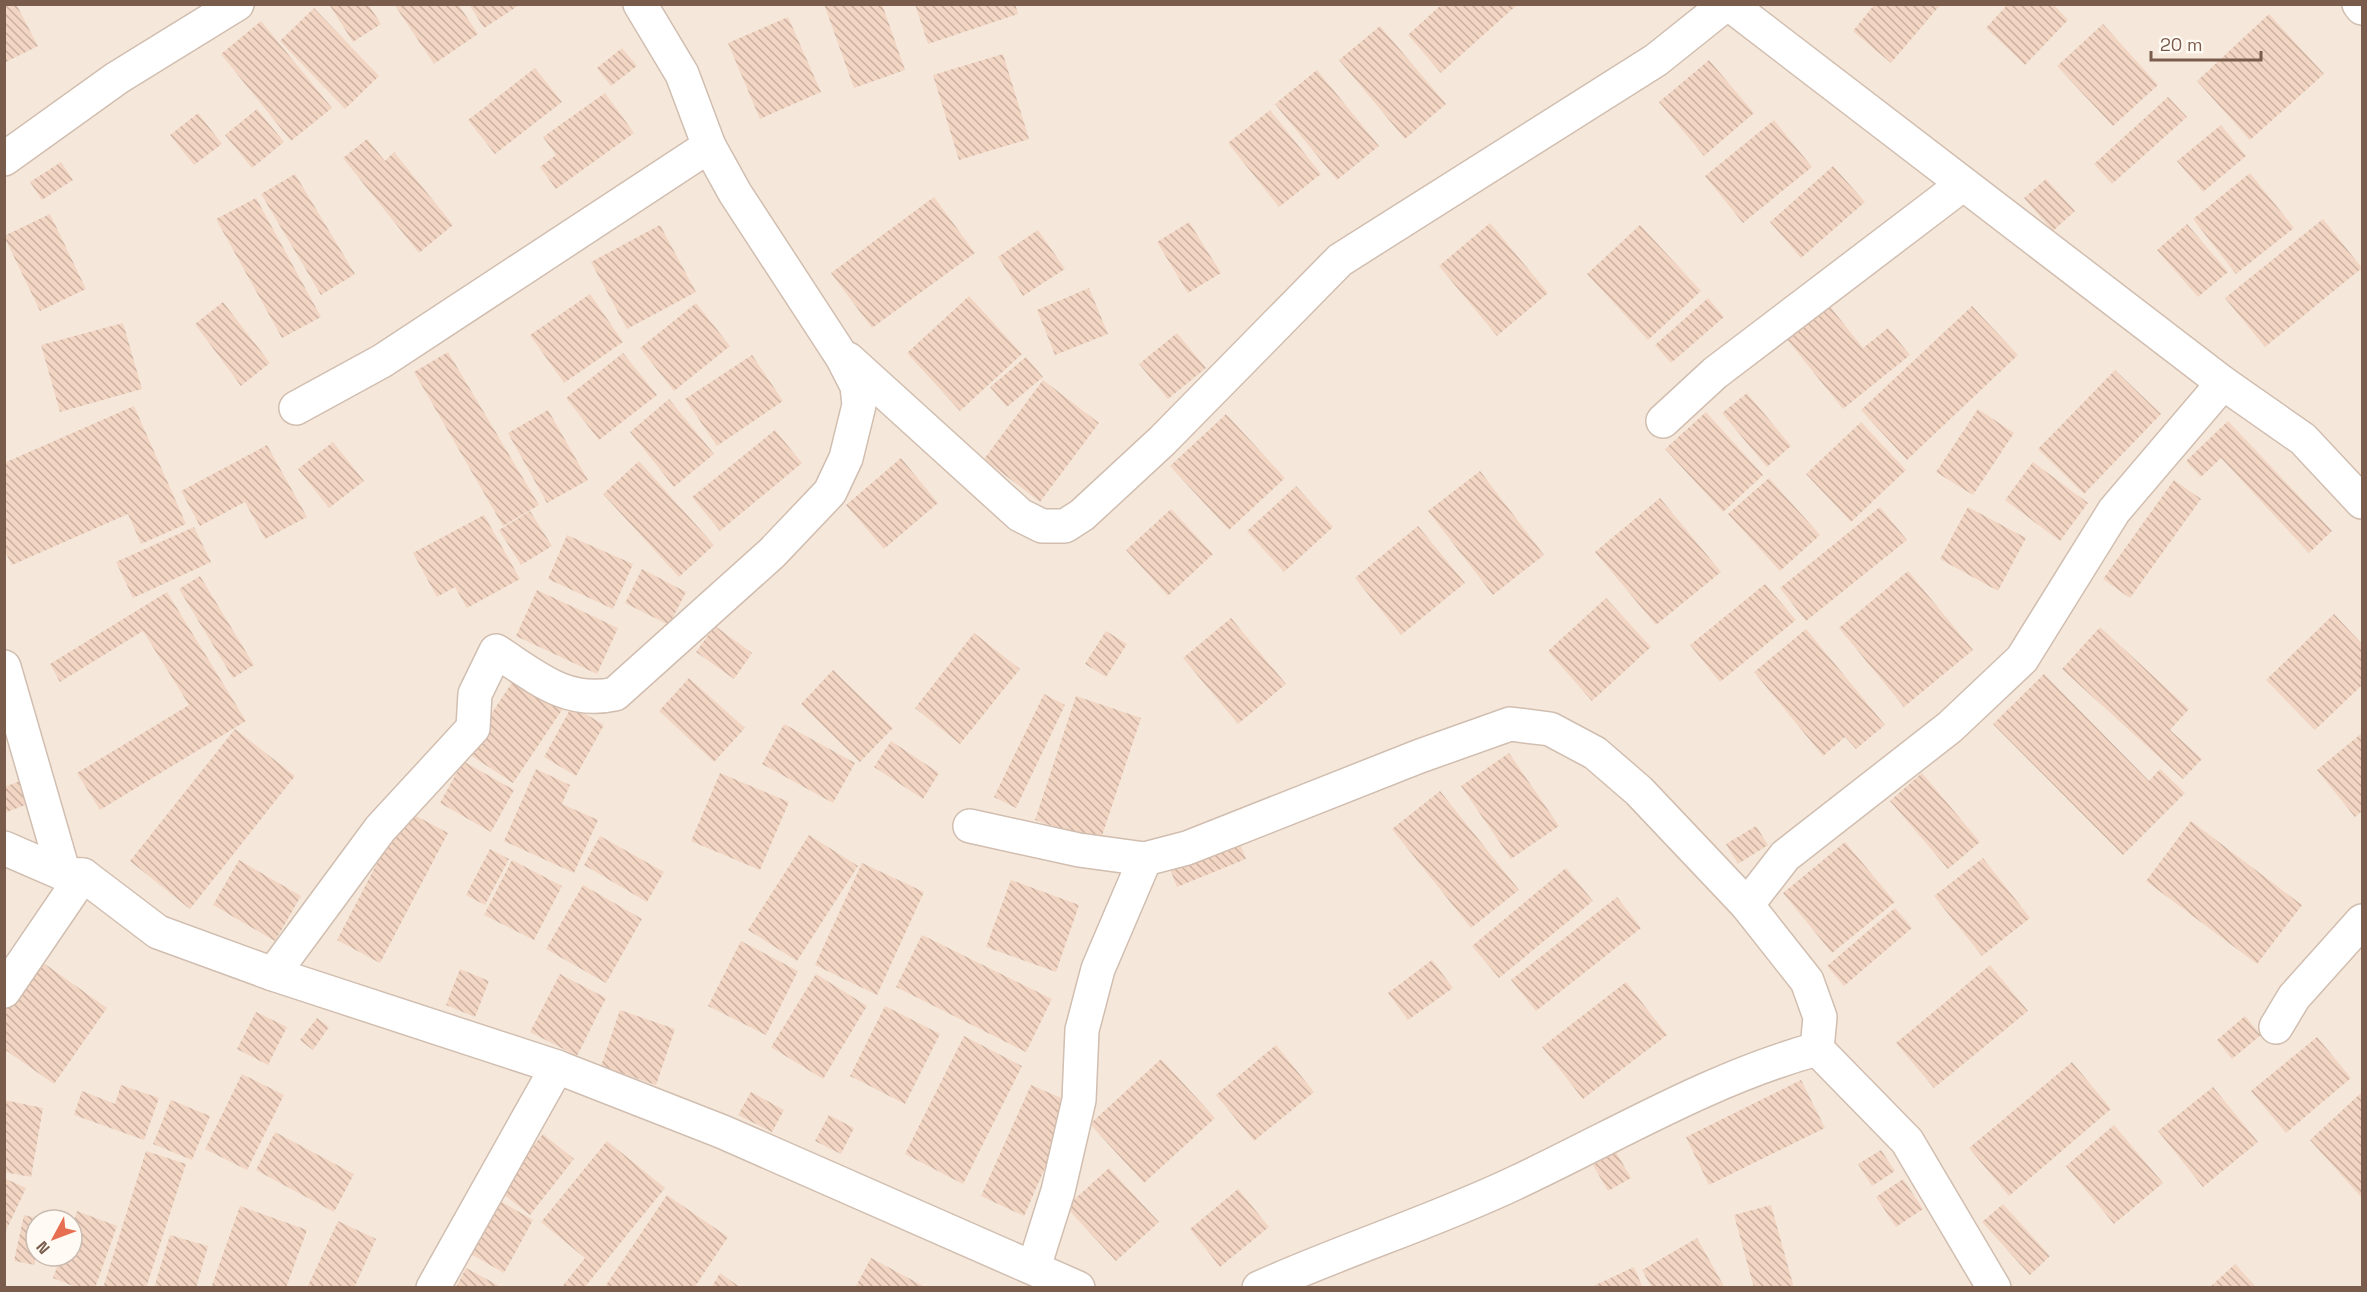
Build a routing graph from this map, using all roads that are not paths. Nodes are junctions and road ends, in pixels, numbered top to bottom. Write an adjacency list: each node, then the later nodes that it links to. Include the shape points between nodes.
1 (237, 4): 7 (street, via 117,78)
2 (640, 4): 6 (street, via 682,74)
3 (1728, 4): 8 (street); 9 (street, via 1656,60 1340,260 1162,441 1065,526 1042,526 1020,514)
4 (2359, 4): 5 (street)
5 (2362, 8)
6 (709, 147): 9 (street); 11 (street, via 382,361)
7 (4, 159)
8 (1962, 185): 10 (street); 12 (street, via 1715,373)
9 (836, 348): 21 (street, via 857,386 859,405 846,458 830,492 772,553 615,694 599,697 562,693 496,651 475,694 473,728 380,829)
10 (2223, 383): 13 (street, via 2303,439); 19 (street, via 2114,511 2022,659 1950,727 1785,856)
11 (297, 408)
12 (1663, 421)
13 (2362, 501)
14 (4, 667): 18 (street)
15 (970, 826): 17 (street, via 1079,850)
16 (4, 848): 18 (street)
17 (1145, 859): 19 (street, via 1186,848 1510,724 1550,729 1595,753 1639,791); 26 (street, via 1098,969 1082,1030 1079,1100 1058,1191)
18 (74, 875): 21 (street, via 158,932); 22 (street)
19 (1747, 905): 24 (street, via 1807,981 1820,1017)
20 (2362, 921): 23 (street, via 2294,997)
21 (273, 974): 25 (street)
22 (4, 991)
23 (2276, 1027)
24 (1817, 1049): 29 (street, via 1768,1062 1513,1185); 30 (street, via 1907,1141)
25 (557, 1067): 26 (street, via 723,1132); 27 (street)
26 (1034, 1266): 28 (street)
27 (433, 1287)
28 (1078, 1287)
29 (1259, 1287)
30 (1994, 1287)

